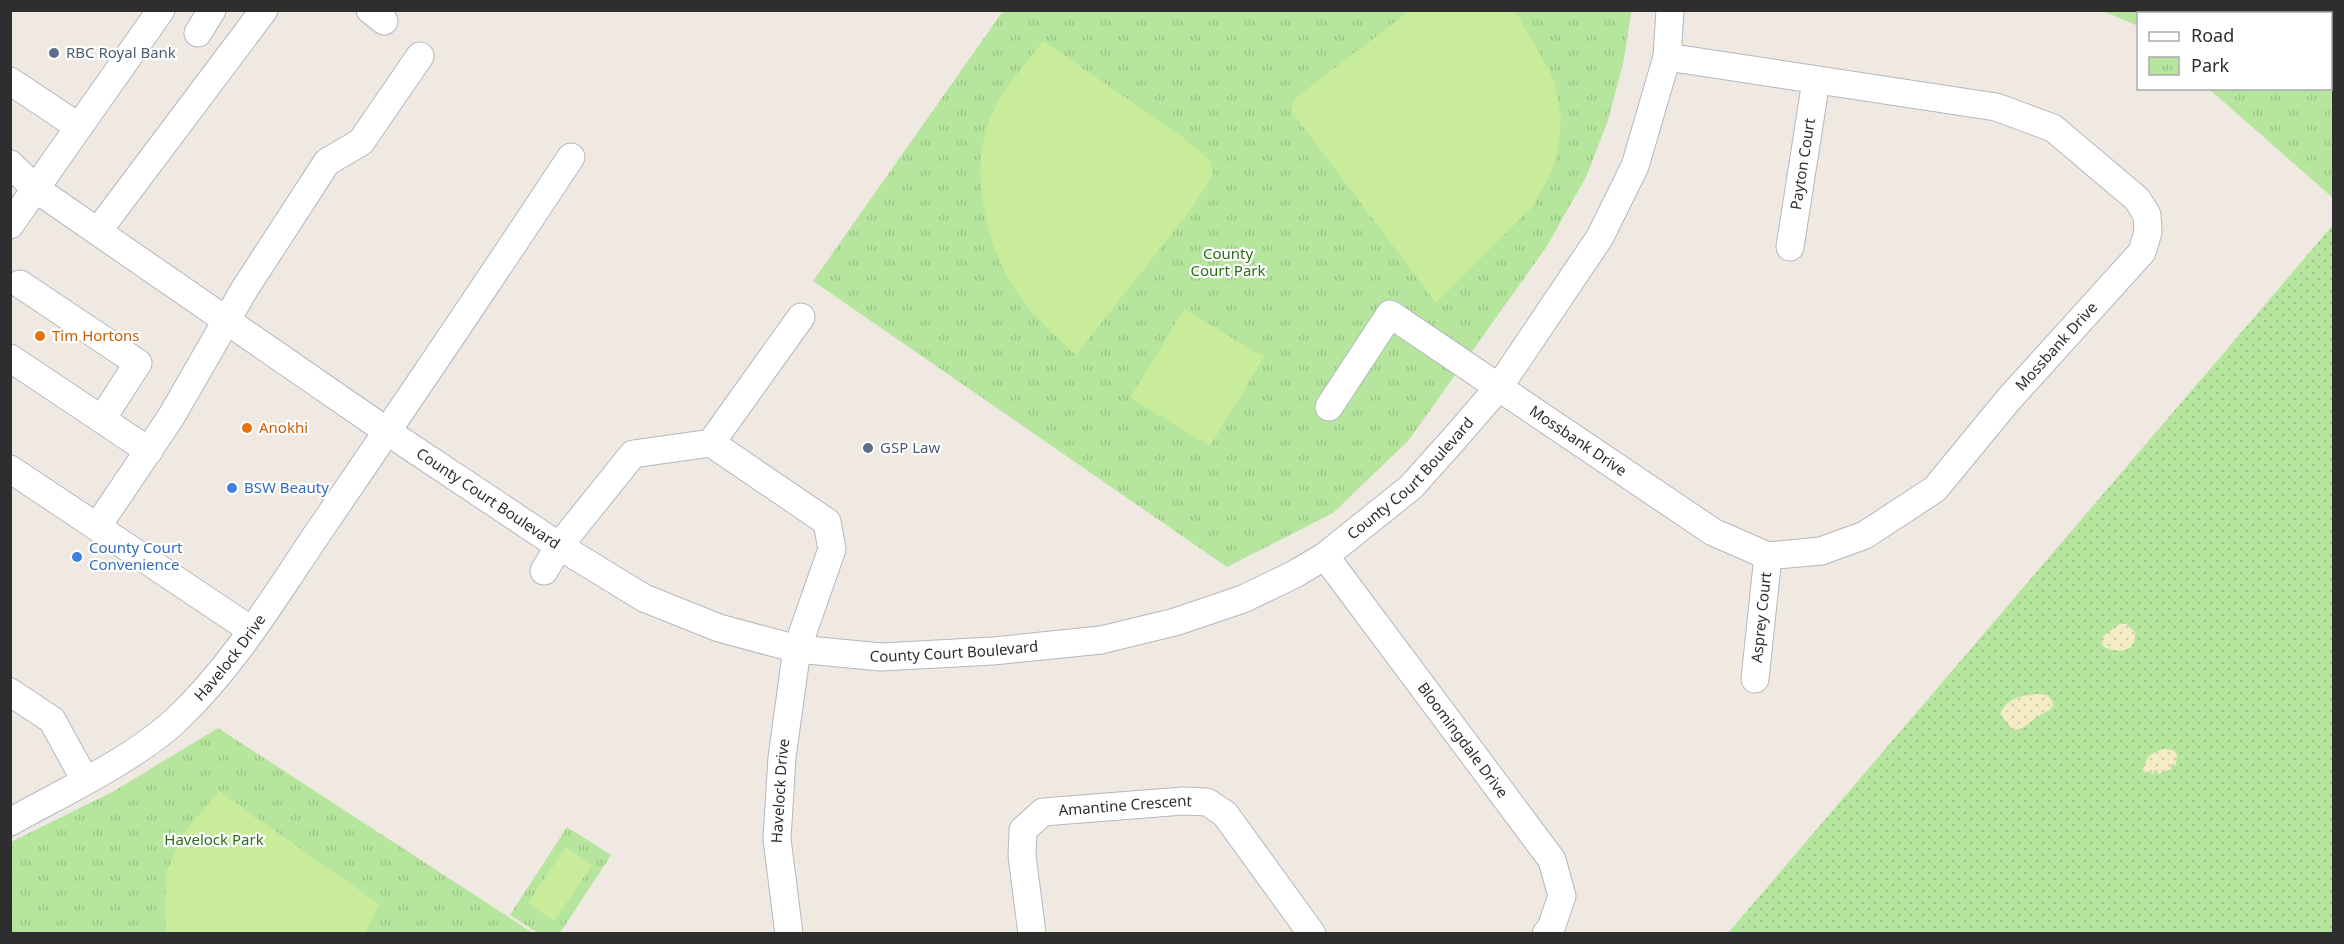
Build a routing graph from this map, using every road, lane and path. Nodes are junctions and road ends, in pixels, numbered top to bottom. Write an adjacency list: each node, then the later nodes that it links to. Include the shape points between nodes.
1 (161, 10): 10 (street)
2 (212, 10): 5 (street)
3 (264, 10): 16 (street)
4 (1670, 10): 7 (street, County Court Boulevard)
5 (198, 33)
6 (420, 56): 20 (street, via 361,142 327,162)
7 (1667, 57): 9 (street, Mossbank Drive); 22 (street, County Court Boulevard, via 1635,166 1600,237)
8 (10, 81): 10 (street)
9 (1816, 81): 17 (street, Payton Court); 32 (street, Mossbank Drive, via 1996,107 2053,129 2137,199 2147,215 2148,232 2142,252 2009,399 1935,489 1865,535 1821,551)
10 (79, 127): 14 (street)
11 (571, 157): 25 (street, Havelock Drive)
12 (10, 164): 14 (street, County Court Boulevard)
13 (10, 178): 14 (street, County Court Boulevard)
14 (36, 189): 15 (street); 16 (street, County Court Boulevard)
15 (10, 225)
16 (98, 231): 20 (street, County Court Boulevard)
17 (1790, 247)
18 (20, 284): 24 (street, via 138,363)
19 (801, 317): 26 (street)
20 (227, 320): 25 (street, County Court Boulevard); 27 (street)
21 (10, 358): 24 (street)
22 (1499, 387): 23 (street, Mossbank Drive, via 1390,314); 31 (street, County Court Boulevard, via 1411,487); 32 (street, Mossbank Drive, via 1713,531)
23 (1329, 406)
24 (102, 419): 27 (street)
25 (388, 432): 30 (street, County Court Boulevard); 34 (street, Havelock Drive)
26 (711, 443): 30 (street, via 633,454); 35 (street, Havelock Drive, via 827,522 832,549)
27 (149, 451): 29 (street)
28 (10, 469): 29 (street)
29 (97, 527): 34 (street)
30 (559, 546): 33 (street); 35 (street, County Court Boulevard, via 644,598 719,628)
31 (1325, 556): 35 (street, County Court Boulevard, via 1243,599 1175,622 1101,640 881,657); 43 (street, Bloomingdale Drive, via 1552,860 1562,896)
32 (1768, 556): 36 (street, Asprey Court)
33 (544, 571)
34 (251, 630): 38 (street, Havelock Drive, via 213,682 175,721 127,757)
35 (797, 650): 40 (street, Havelock Drive, via 782,756 777,838)
36 (1755, 679)
37 (10, 692): 38 (street, via 52,720)
38 (85, 780): 39 (street, Havelock Drive)
39 (10, 822)
40 (789, 933)
41 (1032, 933): 42 (street, Amantine Crescent, via 1022,855 1023,830 1043,812 1183,801 1207,802 1225,814)
42 (1312, 933)
43 (1546, 933)

